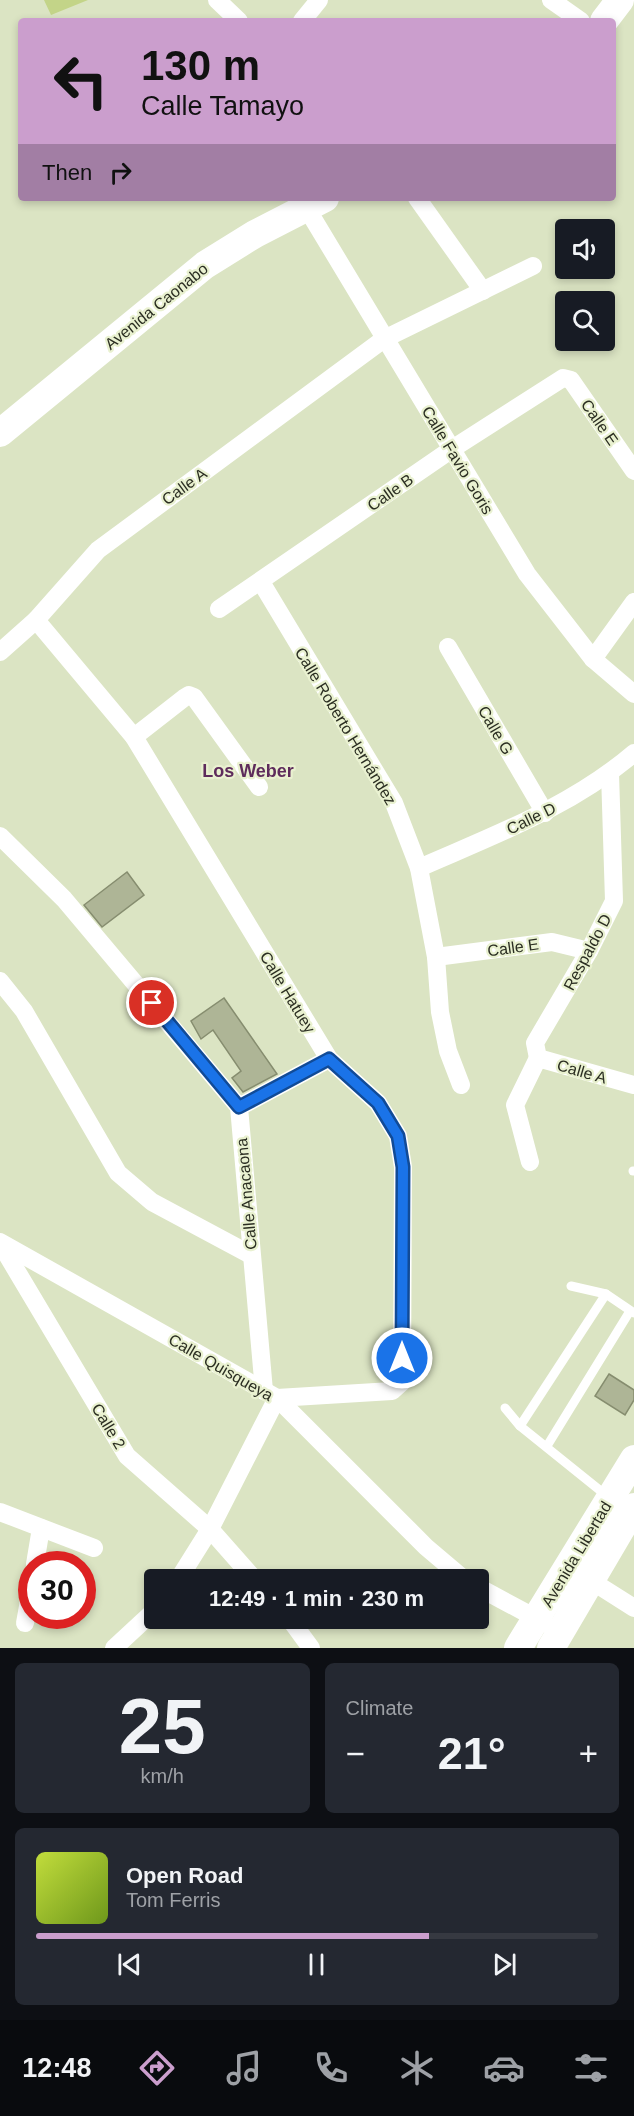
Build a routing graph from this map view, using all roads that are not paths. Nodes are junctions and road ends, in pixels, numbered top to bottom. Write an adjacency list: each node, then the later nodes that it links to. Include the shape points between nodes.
1 (217, 0): 5 (street)
2 (319, 0): 6 (street)
3 (551, 0): 7 (street)
4 (620, 0): 8 (main road)
5 (236, 18)
6 (304, 18)
7 (577, 18)
8 (606, 18)
9 (419, 201): 12 (street)
10 (316, 202): 13 (street, Calle Favio Goris); 15 (main road, Avenida Caonabo, via 205,265)
11 (534, 267): 12 (street, Calle A)
12 (483, 291): 13 (street, Calle A)
13 (384, 339): 16 (street, Calle Favio Goris); 21 (street, Calle A, via 98,550)
14 (563, 378): 16 (street, Calle B); 17 (street, Calle E, via 572,380)
15 (0, 433)
16 (452, 449): 18 (street, Calle B); 24 (street, Calle Favio Goris, via 527,574)
17 (634, 471)
18 (261, 582): 20 (street, Calle B); 32 (street, Calle Roberto Hernández, via 394,803)
19 (634, 602): 24 (street)
20 (219, 609)
21 (36, 620): 23 (street, Calle A); 26 (street, Calle Hatuey)
22 (448, 647): 30 (street, Calle G)
23 (0, 652)
24 (593, 660): 25 (street, Calle Favio Goris)
25 (634, 694)
26 (134, 737): 29 (street, via 184,698 194,697); 37 (street, Calle Hatuey)
27 (634, 753): 28 (street, Calle D)
28 (610, 773): 30 (street, Calle D); 33 (street, Respaldo D, via 614,901)
29 (259, 787)
30 (545, 813): 32 (street, Calle D)
31 (0, 836): 40 (street, via 64,899)
32 (419, 868): 34 (street, Calle Roberto Hernández)
33 (589, 951): 34 (street, Calle E, via 552,942); 36 (street, Respaldo D, via 535,1043)
34 (436, 957): 38 (street, Calle Roberto Hernández, via 440,1012 448,1051)
35 (0, 981): 43 (street, via 24,1011 118,1173 152,1202)
36 (537, 1055): 39 (street, Calle A); 41 (street, Respaldo D, via 515,1105)
37 (329, 1059): 40 (street); 47 (street, Calle Hatuey, via 378,1103 398,1136 403,1167 402,1382 392,1391)
38 (462, 1085)
39 (634, 1085)
40 (239, 1107): 43 (street, Calle Anacaona)
41 (530, 1162)
42 (0, 1242): 47 (street, Calle Quisqueya); 55 (street, Calle 2, via 127,1455)
43 (251, 1255): 47 (street, Calle Anacaona)
44 (571, 1286): 45 (lane)
45 (606, 1294): 46 (lane); 49 (lane)
46 (632, 1312): 50 (lane)
47 (271, 1394): 55 (street); 60 (street, Calle Quisqueya)
48 (505, 1408): 49 (lane)
49 (520, 1426): 50 (lane)
50 (547, 1446): 52 (lane)
51 (634, 1460): 52 (main road, Avenida Libertad)
52 (622, 1503): 61 (main road, Avenida Libertad); 64 (main road, Avenida Libertad)
53 (0, 1512): 54 (street)
54 (41, 1528): 56 (street); 57 (street)
55 (210, 1529): 58 (street); 59 (street, Calle 2)
56 (94, 1548)
57 (37, 1551)
58 (185, 1569)
59 (245, 1569)
60 (452, 1569)
61 (590, 1580): 63 (street); 67 (main road, Avenida Libertad)
62 (489, 1593): 64 (street)
63 (634, 1608)
64 (536, 1618): 67 (street); 70 (main road, Avenida Libertad)
65 (144, 1620): 68 (street)
66 (297, 1629): 69 (street)
67 (556, 1640)
68 (114, 1648)
69 (311, 1648)
70 (518, 1648)

